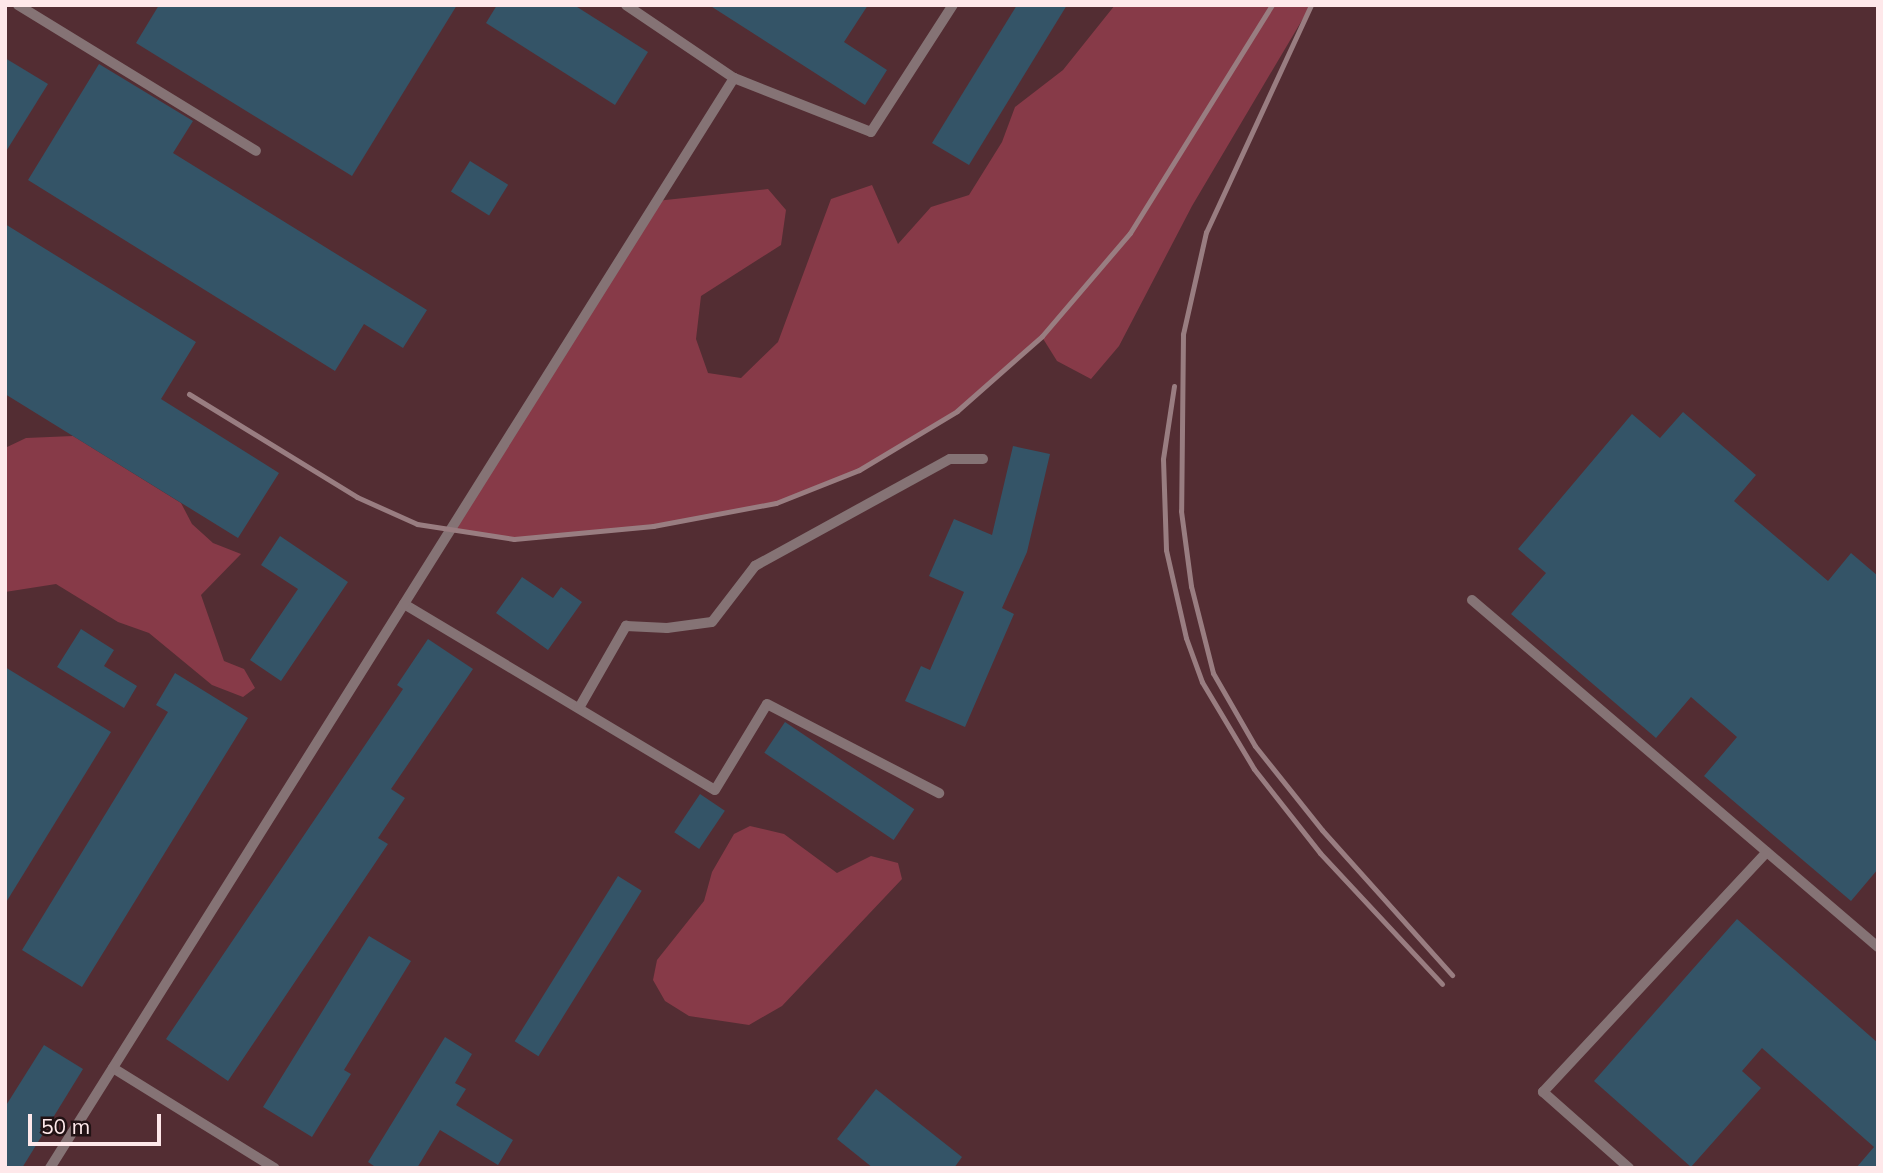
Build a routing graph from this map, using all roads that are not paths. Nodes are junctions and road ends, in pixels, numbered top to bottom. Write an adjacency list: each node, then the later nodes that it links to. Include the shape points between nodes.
1 (18, 5): 5 (lane)
2 (953, 5): 4 (lane, via 871,132)
3 (629, 6): 4 (lane)
4 (734, 78): 8 (lane)
5 (256, 151)
6 (983, 459): 9 (lane, via 950,459 755,566 712,622 667,628 626,626)
7 (1472, 600): 11 (lane)
8 (404, 604): 9 (lane); 13 (lane)
9 (579, 708): 10 (lane, via 715,790 767,705)
10 (939, 793)
11 (1767, 852): 12 (lane); 16 (lane, via 1543,1092)
12 (1878, 947)
13 (113, 1068): 14 (lane); 15 (lane)
14 (50, 1168)
15 (274, 1168)
16 (1629, 1168)

